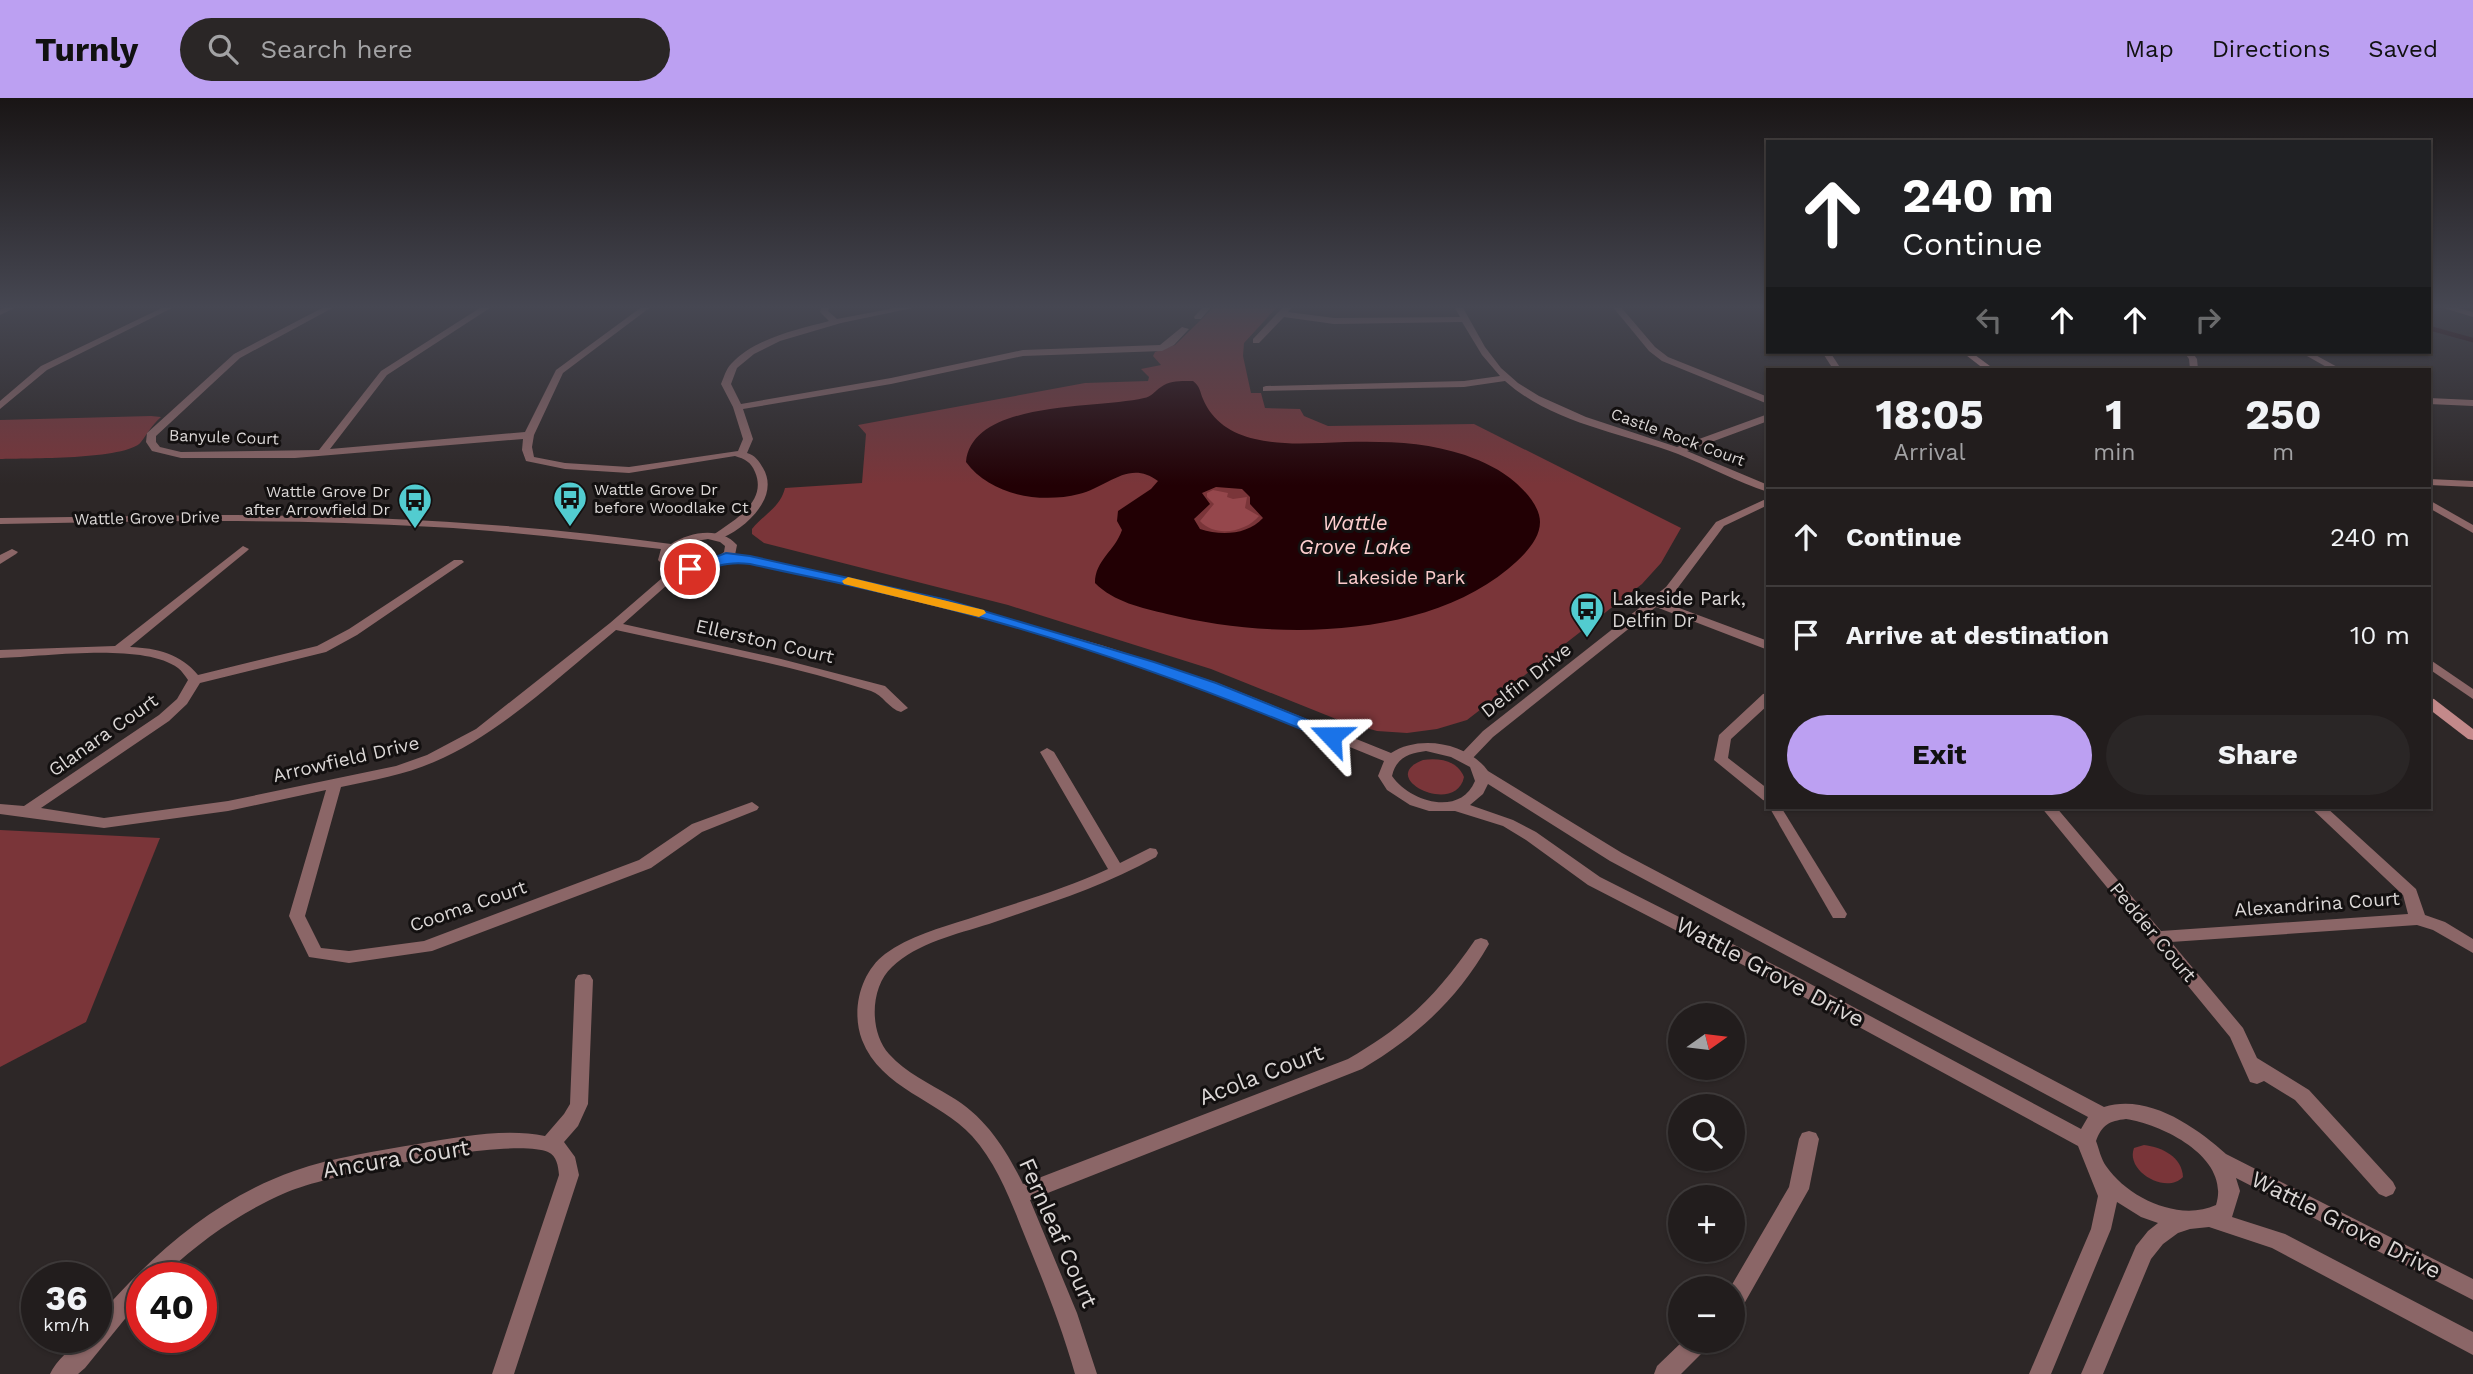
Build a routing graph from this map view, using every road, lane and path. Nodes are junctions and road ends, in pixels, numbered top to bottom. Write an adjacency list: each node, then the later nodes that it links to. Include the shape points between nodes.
1 (49, 366): 14 (street)
2 (227, 366): 19 (street, Banyule Court, via 151,435 156,449 181,455)
3 (396, 366): 19 (street, via 384,373)
4 (568, 366): 17 (street, via 559,372)
5 (734, 366): 15 (street, via 726,384)
6 (965, 366): 15 (street)
7 (1495, 366): 9 (street, Castle Rock Court)
8 (1681, 366): 11 (street)
9 (1507, 378): 10 (street, via 1464,384); 18 (street, Castle Rock Court, via 1570,414)
10 (1266, 389)
11 (1766, 400)
12 (2431, 401): 13 (street)
13 (2473, 403)
14 (0, 406)
15 (738, 407): 20 (street, via 748,439)
16 (1766, 418): 18 (street)
17 (529, 435): 19 (street, Banyule Court); 20 (street, via 530,459 565,466 629,470)
18 (1677, 451): 23 (street, Castle Rock Court)
19 (321, 454)
20 (742, 454): 28 (street, via 755,462 764,494 750,513)
21 (2431, 482): 22 (street)
22 (2473, 484)
23 (1766, 488)
24 (1766, 503): 36 (street, Delfin Drive, via 1720,524 1683,575)
25 (2431, 504): 27 (street)
26 (0, 522): 29 (street, Wattle Grove Drive, via 327,518 434,523)
27 (2473, 530)
28 (717, 537): 29 (street, via 687,539); 32 (street, via 731,545)
29 (670, 547): 35 (street, via 664,560)
30 (243, 549): 39 (street)
31 (12, 552): 33 (street)
32 (726, 557): 35 (street, via 700,568); 50 (street, via 942,603 1085,644 1211,686)
33 (0, 561)
34 (458, 562): 42 (street, via 340,640 297,656)
35 (680, 568): 37 (street, Arrowfield Drive)
36 (1655, 603): 38 (street); 49 (street, Delfin Drive, via 1488,734)
37 (614, 626): 46 (street, Ellerston Court, via 880,689); 52 (street, Arrowfield Drive, via 459,746 400,770)
38 (1766, 645)
39 (118, 650): 40 (street); 42 (street, via 168,657 191,671)
40 (0, 653)
41 (2431, 664): 43 (street)
42 (195, 680): 60 (street, Glanara Court, via 164,718)
43 (2473, 694)
44 (1766, 699): 53 (street, via 1724,738 1721,760)
45 (2431, 704): 47 (main road)
46 (901, 708)
47 (2473, 736)
48 (1047, 752): 62 (street)
49 (1466, 757): 50 (street, via 1426,747 1412,748); 51 (street)
50 (1392, 759): 54 (street, via 1385,776 1398,794 1424,806)
51 (1480, 774): 54 (street, via 1477,792); 69 (street, Wattle Grove Drive, via 1616,857)
52 (335, 783): 55 (street, Cooma Court, via 296,916 315,953 349,957 426,947 645,864 697,828); 60 (street, Arrowfield Drive, via 229,806 104,823)
53 (1766, 794)
54 (1454, 805): 71 (street, Wattle Grove Drive, via 1508,823 1594,881)
55 (752, 807)
56 (0, 809): 60 (street, Arrowfield Drive)
57 (1775, 809): 63 (street)
58 (2050, 809): 65 (street, Pedder Court)
59 (2319, 809): 64 (street, via 2410,893)
60 (27, 811)
61 (1150, 853): 62 (street, Fernleaf Court)
62 (1117, 871): 76 (street, Fernleaf Court, via 928,939 892,957 872,979 867,1021 872,1043 891,1070 944,1099 970,1121)
63 (1839, 914)
64 (2418, 919): 65 (street, Alexandrina Court); 67 (street, Alexandrina Court)
65 (2157, 937): 75 (street, Pedder Court, via 2237,1033 2253,1070 2302,1095)
66 (1481, 944): 76 (street, Acola Court, via 1425,1017 1355,1064)
67 (2473, 947)
68 (584, 980): 72 (street, via 579,1104)
69 (2104, 1116): 71 (street, via 2093,1123); 73 (street, via 2131,1113 2162,1120)
70 (1808, 1139): 80 (street, via 1799,1189)
71 (2086, 1141): 74 (street)
72 (550, 1144): 79 (street, Ancura Court, via 523,1140 327,1168 265,1192 232,1211); 88 (street, via 562,1151 569,1175)
73 (2218, 1160): 77 (street, via 2232,1190 2223,1213); 81 (street, Wattle Grove Drive)
74 (2100, 1175): 78 (street, via 2138,1206); 91 (street, via 2108,1196 2104,1218)
75 (2386, 1188)
76 (1019, 1195): 89 (street, Fernleaf Court, via 1076,1335)
77 (2211, 1219): 78 (street); 84 (street, via 2278,1241)
78 (2185, 1222): 92 (street, via 2162,1230 2143,1253)
79 (164, 1262)
80 (1745, 1282)
81 (2473, 1290)
82 (126, 1301): 83 (street)
83 (112, 1317)
84 (2473, 1344)
85 (83, 1353): 87 (street)
86 (1687, 1353): 90 (street)
87 (61, 1374)
88 (503, 1374)
89 (1086, 1374)
90 (1665, 1374)
91 (2040, 1374)
92 (2092, 1374)

